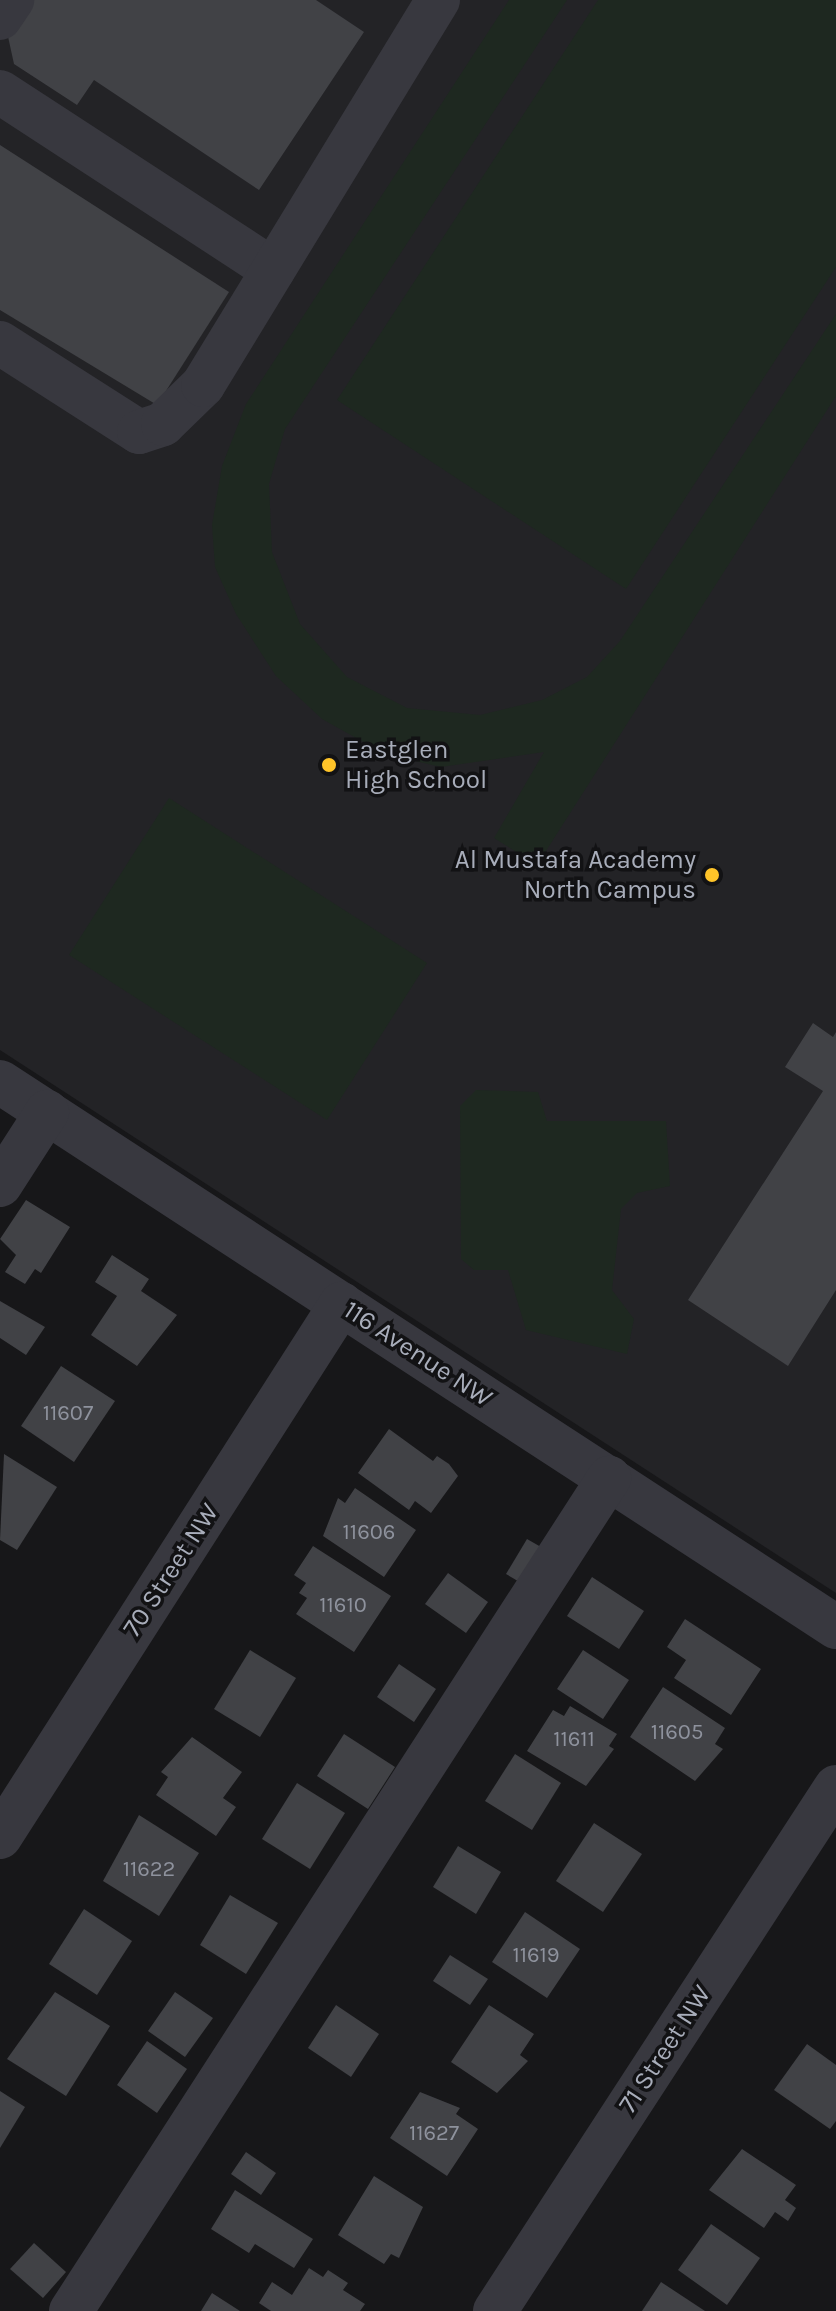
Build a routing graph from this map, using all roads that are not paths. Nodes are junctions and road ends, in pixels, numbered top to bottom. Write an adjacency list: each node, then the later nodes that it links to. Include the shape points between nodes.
1 (12, 0): 3 (street)
2 (438, 0): 5 (street)
3 (0, 18)
4 (0, 92): 5 (street)
5 (273, 270): 6 (street, via 203,385 163,424 139,432)
6 (0, 343)
7 (0, 1082): 8 (street, 116 Avenue NW)
8 (47, 1112): 9 (street); 10 (street, 116 Avenue NW)
9 (0, 1185)
10 (341, 1304): 11 (street, 116 Avenue NW); 14 (street, 70 Street NW)
11 (609, 1478): 12 (street, 116 Avenue NW); 15 (street)
12 (836, 1627)
13 (836, 1787): 16 (street, 71 Street NW)
14 (0, 1837)
15 (71, 2311)
16 (495, 2311)

